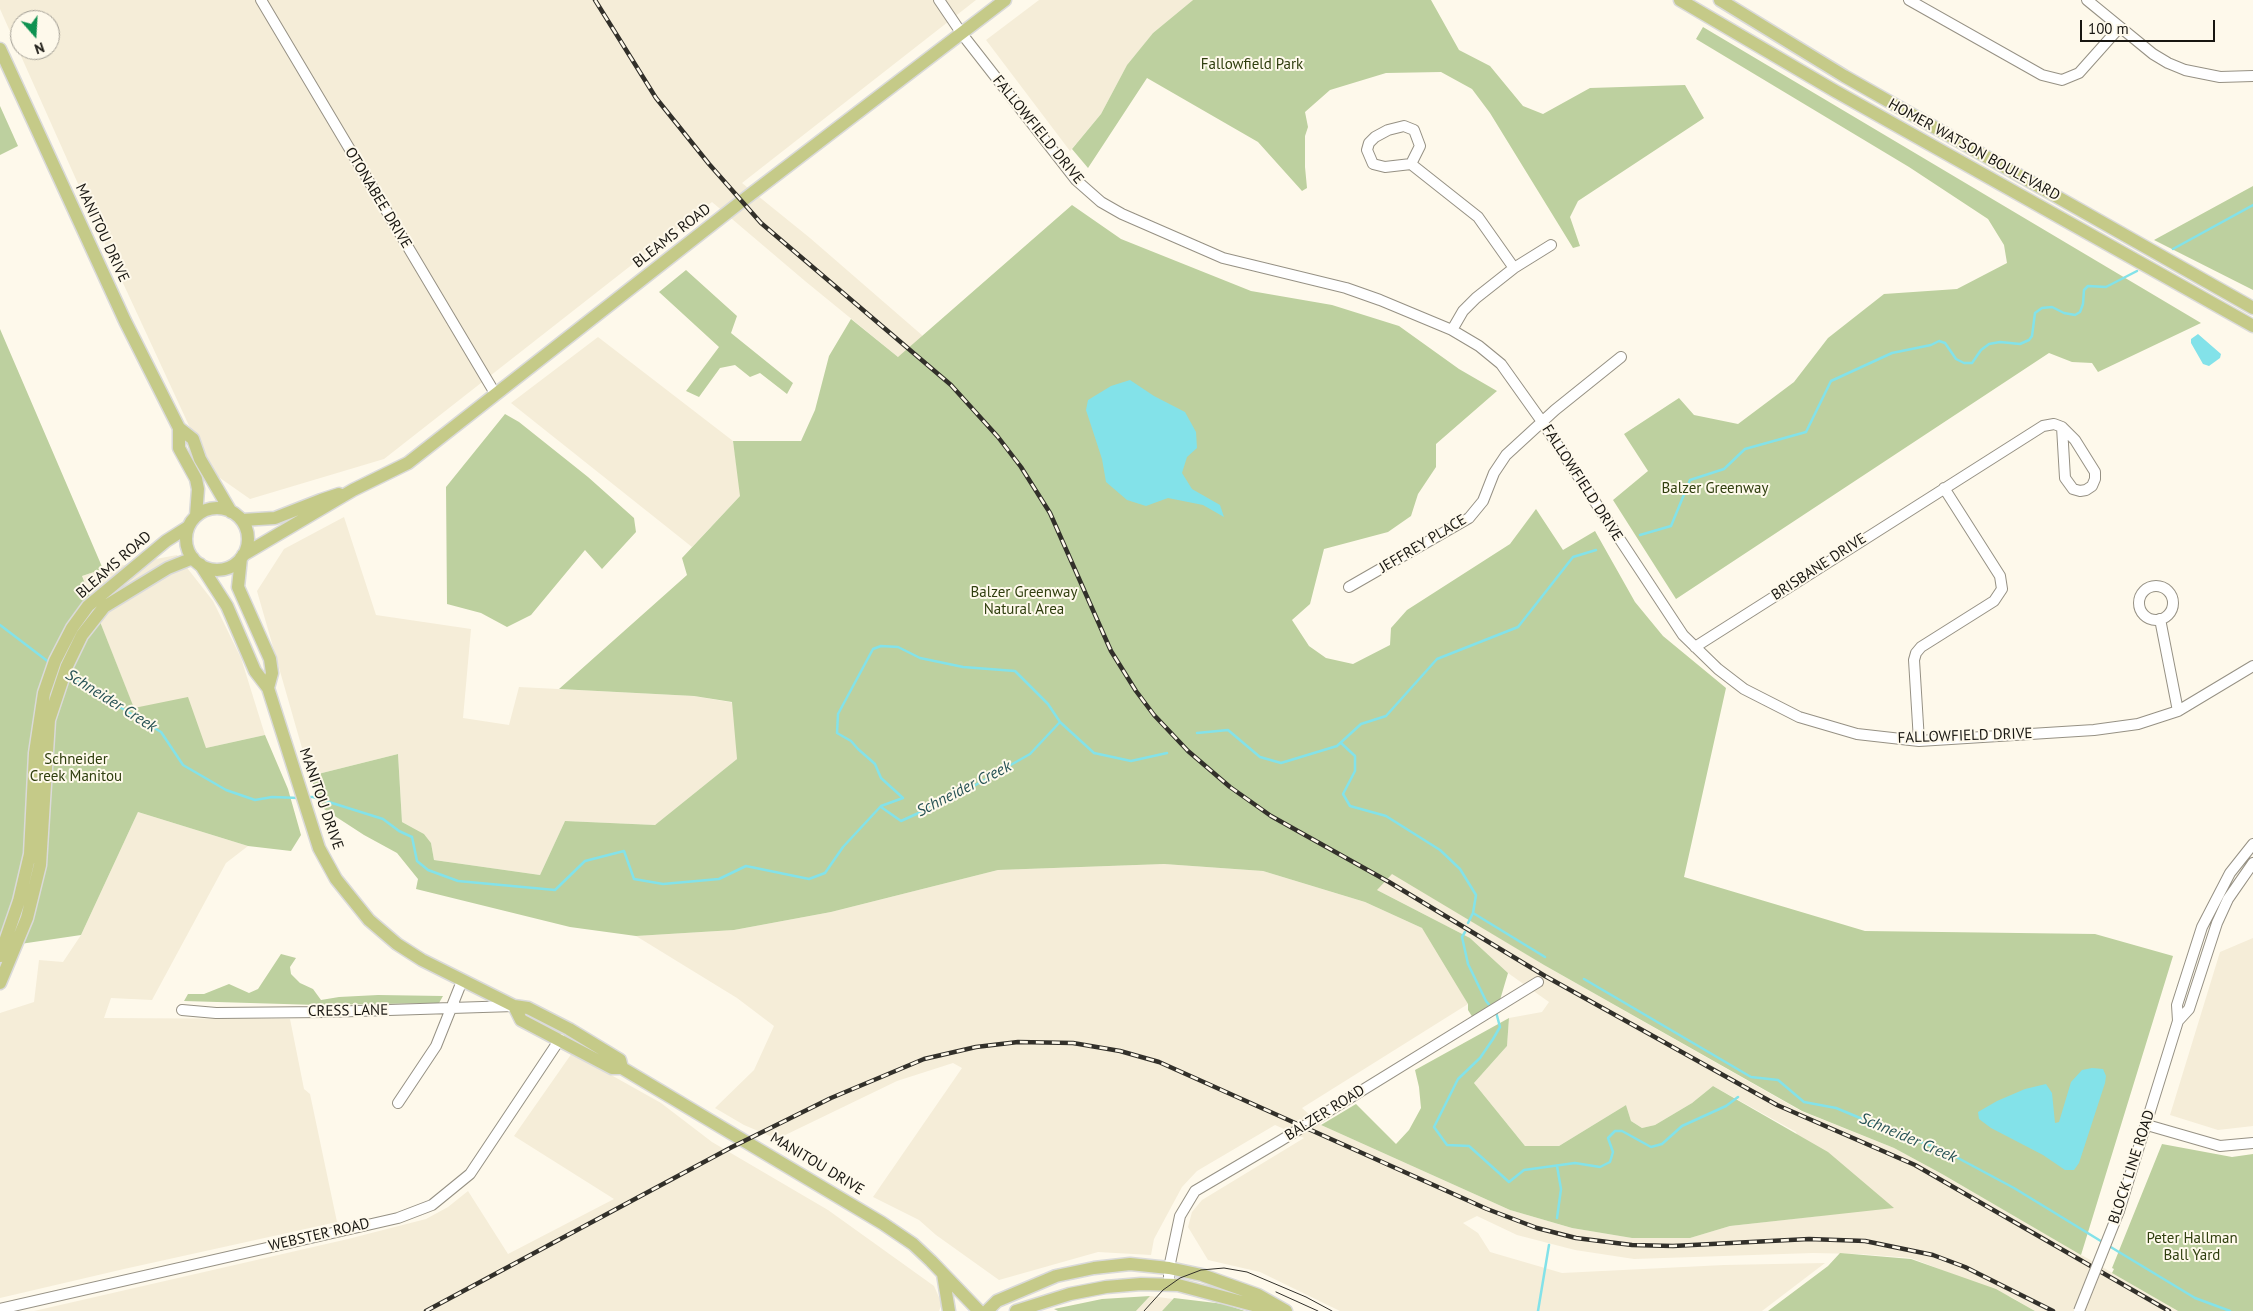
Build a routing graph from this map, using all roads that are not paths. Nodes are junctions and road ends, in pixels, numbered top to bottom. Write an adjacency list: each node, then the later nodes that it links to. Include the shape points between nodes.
1 (261, 0): 19 (street, OTONABEE DRIVE)
2 (939, 0): 9 (street, FALLOWFIELD DRIVE)
3 (1006, 0): 9 (main road, BLEAMS ROAD)
4 (1680, 0): 16 (main road, HOMER WATSON BOULEVARD)
5 (1720, 0): 15 (main road, HOMER WATSON BOULEVARD, via 1844,76)
6 (1909, 0): 8 (street, via 2042,75 2062,80 2079,73)
7 (2087, 0): 8 (street)
8 (2120, 27): 11 (street, via 2153,54 2184,70 2220,77)
9 (962, 34): 17 (street, FALLOWFIELD DRIVE, via 1076,180 1101,202 1223,258 1346,288); 19 (main road, BLEAMS ROAD)
10 (0, 49): 22 (main road, MANITOU DRIVE, via 121,312)
11 (2253, 76)
12 (1411, 164): 12 (street, via 1385,167 1373,164 1367,150 1369,143 1374,137 1396,128 1404,126 1414,130 1420,146); 14 (street, via 1478,216)
13 (1551, 245): 14 (street)
14 (1514, 268): 17 (street, via 1476,298 1463,311)
15 (2253, 308)
16 (2253, 326)
17 (1452, 330): 20 (street, FALLOWFIELD DRIVE, via 1479,346 1500,364)
18 (1620, 357): 20 (street, JEFFREY PLACE)
19 (496, 395): 24 (main road, BLEAMS ROAD, via 408,463)
20 (1543, 422): 31 (street, JEFFREY PLACE, via 1500,461 1483,501 1469,518); 34 (street, FALLOWFIELD DRIVE, via 1657,597)
21 (2062, 427): 21 (street, via 2065,478 2073,489 2086,490 2095,479 2095,472 2075,440); 23 (street, BRISBANE DRIVE, via 2054,424 2043,426)
22 (179, 428): 25 (main road, MANITOU DRIVE, via 193,439 200,458); 26 (main road, MANITOU DRIVE, via 179,448 198,489)
23 (1944, 488): 34 (street, BRISBANE DRIVE); 39 (street, via 2000,576 2002,589 1994,601 1916,653)
24 (353, 490): 27 (main road, BLEAMS ROAD, via 275,518); 29 (main road, BLEAMS ROAD)
25 (232, 512): 26 (main road, via 210,509); 27 (main road)
26 (196, 516): 28 (main road)
27 (242, 520): 29 (main road, via 248,537)
28 (188, 527): 30 (main road, via 186,543); 33 (main road, BLEAMS ROAD, via 88,606)
29 (242, 556): 30 (main road, via 222,569 210,569); 36 (main road, MANITOU DRIVE, via 238,588 270,659 272,673)
30 (196, 561): 33 (main road, BLEAMS ROAD, via 168,568 135,586); 36 (main road, MANITOU DRIVE, via 226,606 255,671)
31 (1349, 587)
32 (2160, 619): 38 (street)
33 (77, 631): 37 (main road, BLEAMS ROAD, via 66,666)
34 (1695, 647): 39 (street, FALLOWFIELD DRIVE, via 1744,688 1799,717 1857,734)
35 (2253, 666): 38 (street, FALLOWFIELD DRIVE)
36 (268, 688): 43 (main road, MANITOU DRIVE, via 312,831 336,879 369,920 397,944)
37 (49, 696): 42 (main road, BLEAMS ROAD, via 35,753 30,854 19,902); 45 (main road, BLEAMS ROAD, via 40,865 28,918)
38 (2178, 711): 39 (street, FALLOWFIELD DRIVE, via 2138,724 2094,730)
39 (1919, 741)
40 (2253, 844): 49 (street, BLOCK LINE ROAD, via 2230,873 2202,927 2177,1005)
41 (2253, 863): 49 (street, BLOCK LINE ROAD, via 2228,899 2189,1009)
42 (0, 956)
43 (462, 981): 46 (main road, MANITOU DRIVE); 47 (street)
44 (1538, 982): 55 (street, BALZER ROAD, via 1196,1191 1180,1216)
45 (0, 983)
46 (514, 1006): 47 (street, CRESS LANE); 50 (main road, MANITOU DRIVE, via 521,1020); 51 (main road, MANITOU DRIVE, via 528,1008 568,1029 620,1060)
47 (452, 1009): 48 (street, CRESS LANE, via 244,1013); 52 (street, via 436,1046)
48 (182, 1010)
49 (2178, 1021): 53 (street, BLOCK LINE ROAD)
50 (560, 1039): 51 (main road, MANITOU DRIVE, via 612,1068); 59 (street, WEBSTER ROAD, via 470,1174 432,1205 398,1218)
51 (622, 1068): 56 (main road, MANITOU DRIVE, via 882,1222)
52 (398, 1103)
53 (2147, 1126): 54 (street, via 2220,1146); 65 (street, BLOCK LINE ROAD, bridge, via 2120,1211)
54 (2253, 1143)
55 (1169, 1268): 57 (street, BALZER ROAD); 58 (main road, via 1202,1275 1248,1291); 62 (main road, via 1130,1264 1056,1276 997,1301)
56 (943, 1271): 60 (main road); 61 (main road, MANITOU DRIVE)
57 (1169, 1285): 58 (main road, via 1253,1305); 63 (main road, via 1106,1286)
58 (1273, 1305): 64 (main road)
59 (0, 1309)
60 (950, 1311)
61 (979, 1311)
62 (987, 1311)
63 (1016, 1311)
64 (1286, 1311)
65 (2079, 1311)

